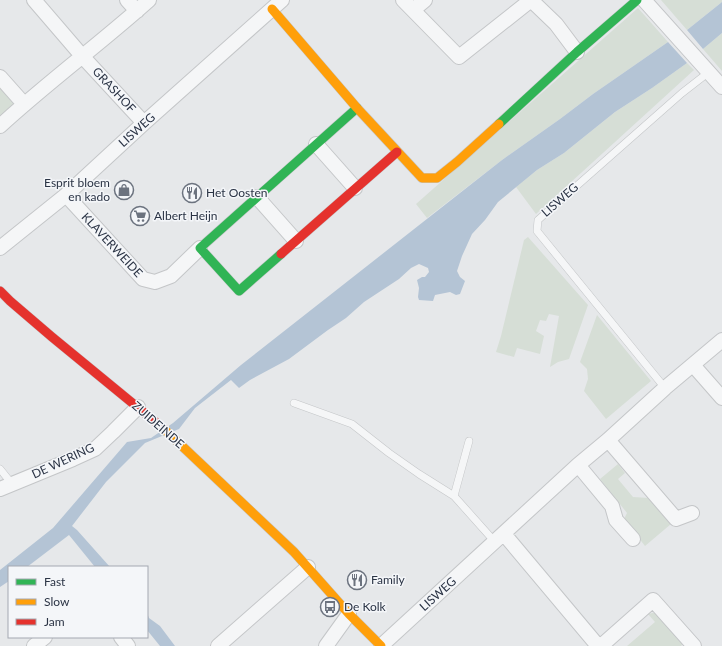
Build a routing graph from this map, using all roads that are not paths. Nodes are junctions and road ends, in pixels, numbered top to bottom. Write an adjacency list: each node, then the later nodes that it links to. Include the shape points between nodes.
1 (34, 0): 12 (street, GRASHOF)
2 (127, 0): 10 (street)
3 (149, 0): 10 (street, GRASHOF)
4 (403, 0): 9 (street)
5 (425, 0): 9 (street)
6 (637, 0): 11 (street, LISWEG)
7 (644, 0): 13 (street)
8 (277, 4): 17 (street, LISWEG); 18 (street, LISWEG)
9 (413, 10): 11 (street, via 459,57 531,0 556,24)
10 (137, 11): 12 (street, GRASHOF)
11 (577, 52): 21 (street, LISWEG, via 437,178 422,178)
12 (83, 57): 16 (street, GRASHOF); 18 (street, GRASHOF)
13 (705, 67): 15 (street); 31 (lane, LISWEG, via 682,93 538,220 537,231)
14 (0, 77): 16 (street)
15 (722, 87)
16 (24, 104): 19 (street, GRASHOF)
17 (357, 108): 20 (street, KLAVERWEIDE); 21 (street, LISWEG)
18 (144, 123): 23 (street, LISWEG)
19 (0, 126)
20 (316, 144): 22 (street); 24 (street, KLAVERWEIDE)
21 (396, 152): 22 (street)
22 (355, 188): 25 (street)
23 (66, 195): 26 (street, LISWEG); 27 (street, KLAVERWEIDE, via 143,279 155,282 171,276)
24 (257, 197): 25 (street); 27 (street, KLAVERWEIDE)
25 (296, 241): 27 (street, via 239,290)
26 (0, 248)
27 (200, 248)
28 (0, 291): 34 (street, ZUIDEINDE)
29 (722, 340): 30 (street, LISWEG)
30 (693, 365): 31 (street, LISWEG); 32 (street)
31 (665, 388): 35 (street, LISWEG)
32 (722, 398)
33 (294, 403): 40 (lane, via 352,424 407,466)
34 (138, 407): 39 (street, DE WERING, via 95,448); 44 (street, ZUIDEINDE, via 173,437)
35 (608, 440): 37 (street, LISWEG); 41 (street, via 676,518)
36 (469, 441): 40 (lane)
37 (578, 465): 42 (street, LISWEG); 43 (street, via 612,506 616,520)
38 (0, 469): 39 (lane)
39 (6, 486)
40 (454, 496): 42 (lane)
41 (692, 513)
42 (499, 538): 52 (street, LISWEG); 53 (street)
43 (633, 539)
44 (308, 567): 45 (street, ZUIDEINDE); 50 (street)
45 (349, 614): 51 (street); 52 (street, ZUIDEINDE)
46 (44, 638): 48 (street)
47 (122, 638): 49 (street)
48 (34, 646)
49 (128, 646)
50 (218, 646)
51 (326, 646)
52 (381, 646)
53 (598, 646)
54 (601, 646): 55 (street, via 653,600)
55 (694, 646)

